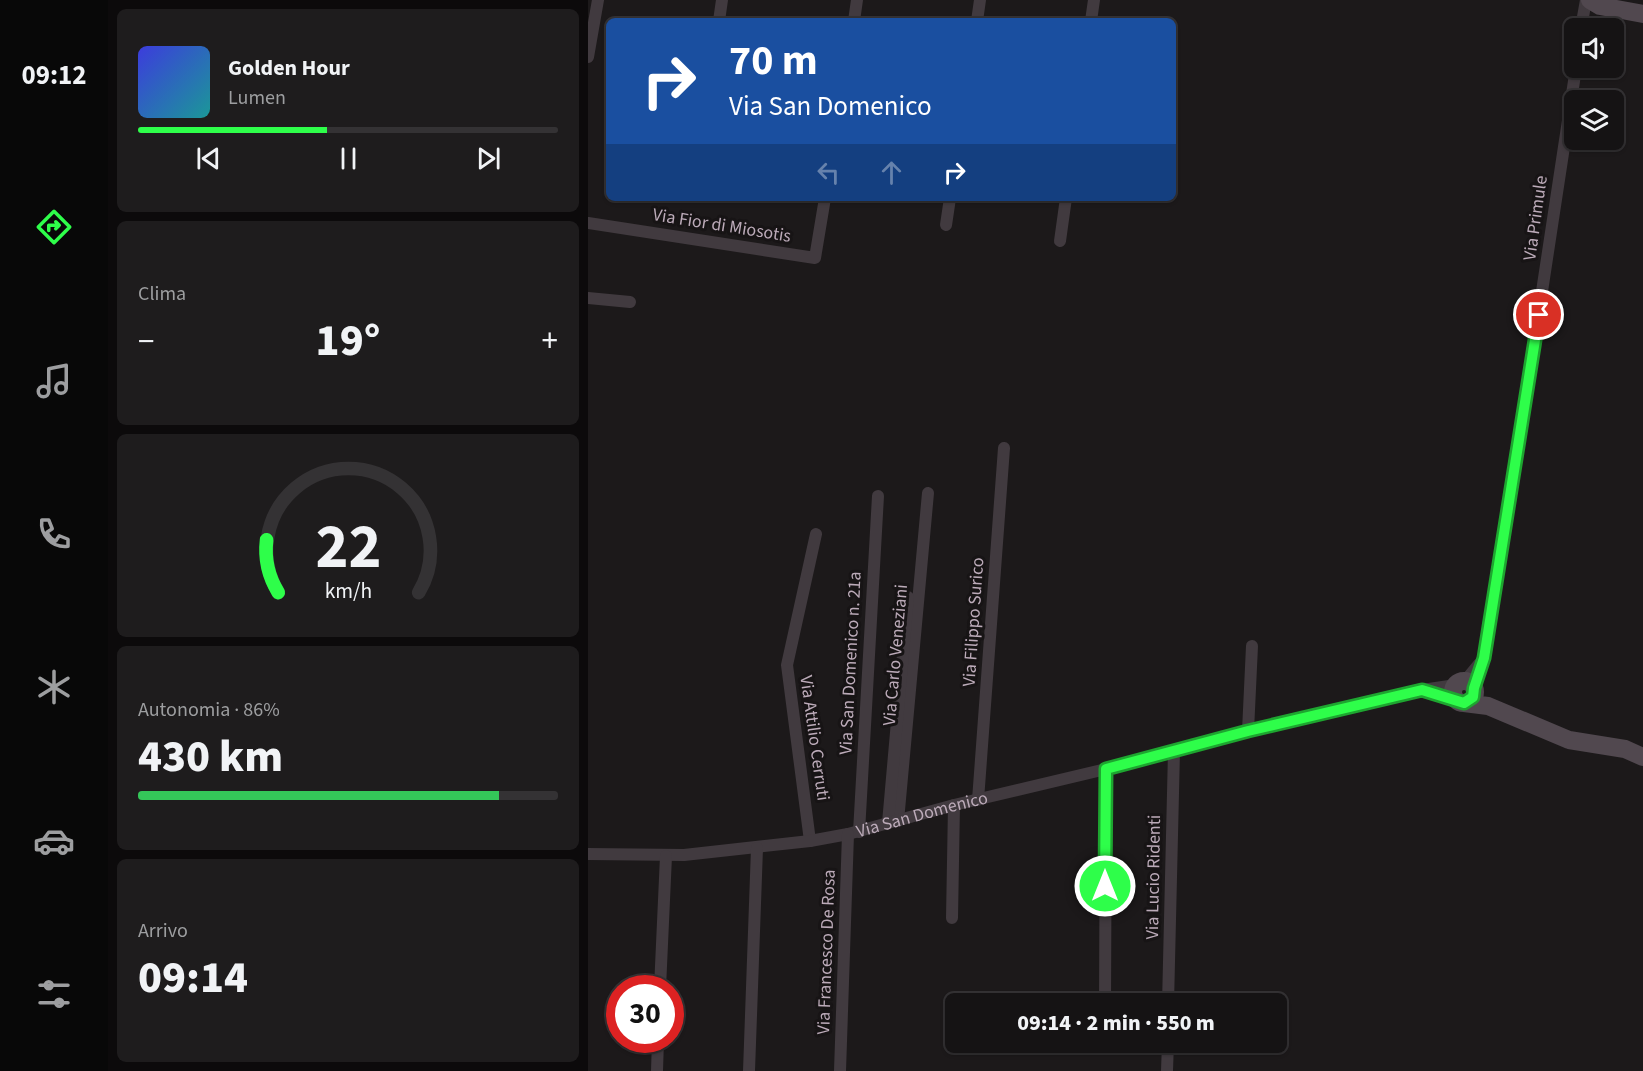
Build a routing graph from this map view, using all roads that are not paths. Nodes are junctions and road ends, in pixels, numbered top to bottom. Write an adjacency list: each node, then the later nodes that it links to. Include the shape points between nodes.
1 (598, 0): 13 (street)
2 (722, 0): 8 (street)
3 (857, 0): 9 (street)
4 (980, 0): 10 (street)
5 (1094, 0): 11 (street)
6 (1588, 0): 7 (street); 12 (street)
7 (1643, 14)
8 (719, 18)
9 (854, 18)
10 (977, 18)
11 (1091, 18)
12 (1584, 18)
13 (588, 57)
14 (1574, 78): 29 (street, Via Primule, via 1484,658)
15 (825, 201): 18 (street, Via Fior di Miosotis, via 816,258)
16 (950, 201): 19 (street)
17 (1066, 201): 20 (street)
18 (588, 223)
19 (946, 225)
20 (1060, 242)
21 (588, 298): 22 (street)
22 (630, 302)
23 (1004, 448): 34 (street, Via Filippo Surico)
24 (928, 493): 36 (street, Via Carlo Veneziani)
25 (878, 496): 37 (street, Via San Domenico n. 21a)
26 (816, 534): 38 (street, Via Attilio Cerruti, via 787,665)
27 (908, 597): 36 (street)
28 (1252, 645): 30 (street)
29 (1465, 691): 30 (street, Via San Domenico, via 1422,690); 32 (street, via 1488,706 1569,740 1625,749)
30 (1248, 731): 31 (street, Via San Domenico)
31 (1174, 751): 33 (street, Via San Domenico); 45 (street, Via Lucio Ridenti)
32 (1643, 757)
33 (1106, 769): 34 (street, Via San Domenico); 44 (street)
34 (978, 800): 35 (street, Via San Domenico)
35 (954, 806): 36 (street, Via San Domenico); 42 (street)
36 (893, 822): 37 (street, Via San Domenico)
37 (853, 833): 38 (street, Via San Domenico); 50 (street, Via Francesco De Rosa)
38 (810, 842): 39 (street, Via San Domenico)
39 (757, 848): 41 (street, Via San Domenico); 49 (street)
40 (588, 854): 41 (street, Via San Domenico)
41 (666, 856): 43 (street)
42 (951, 918)
43 (661, 975)
44 (1105, 993)
45 (1168, 993)
46 (658, 1053): 48 (street)
47 (1168, 1053): 51 (street)
48 (657, 1071)
49 (749, 1071)
50 (840, 1071)
51 (1167, 1071)

